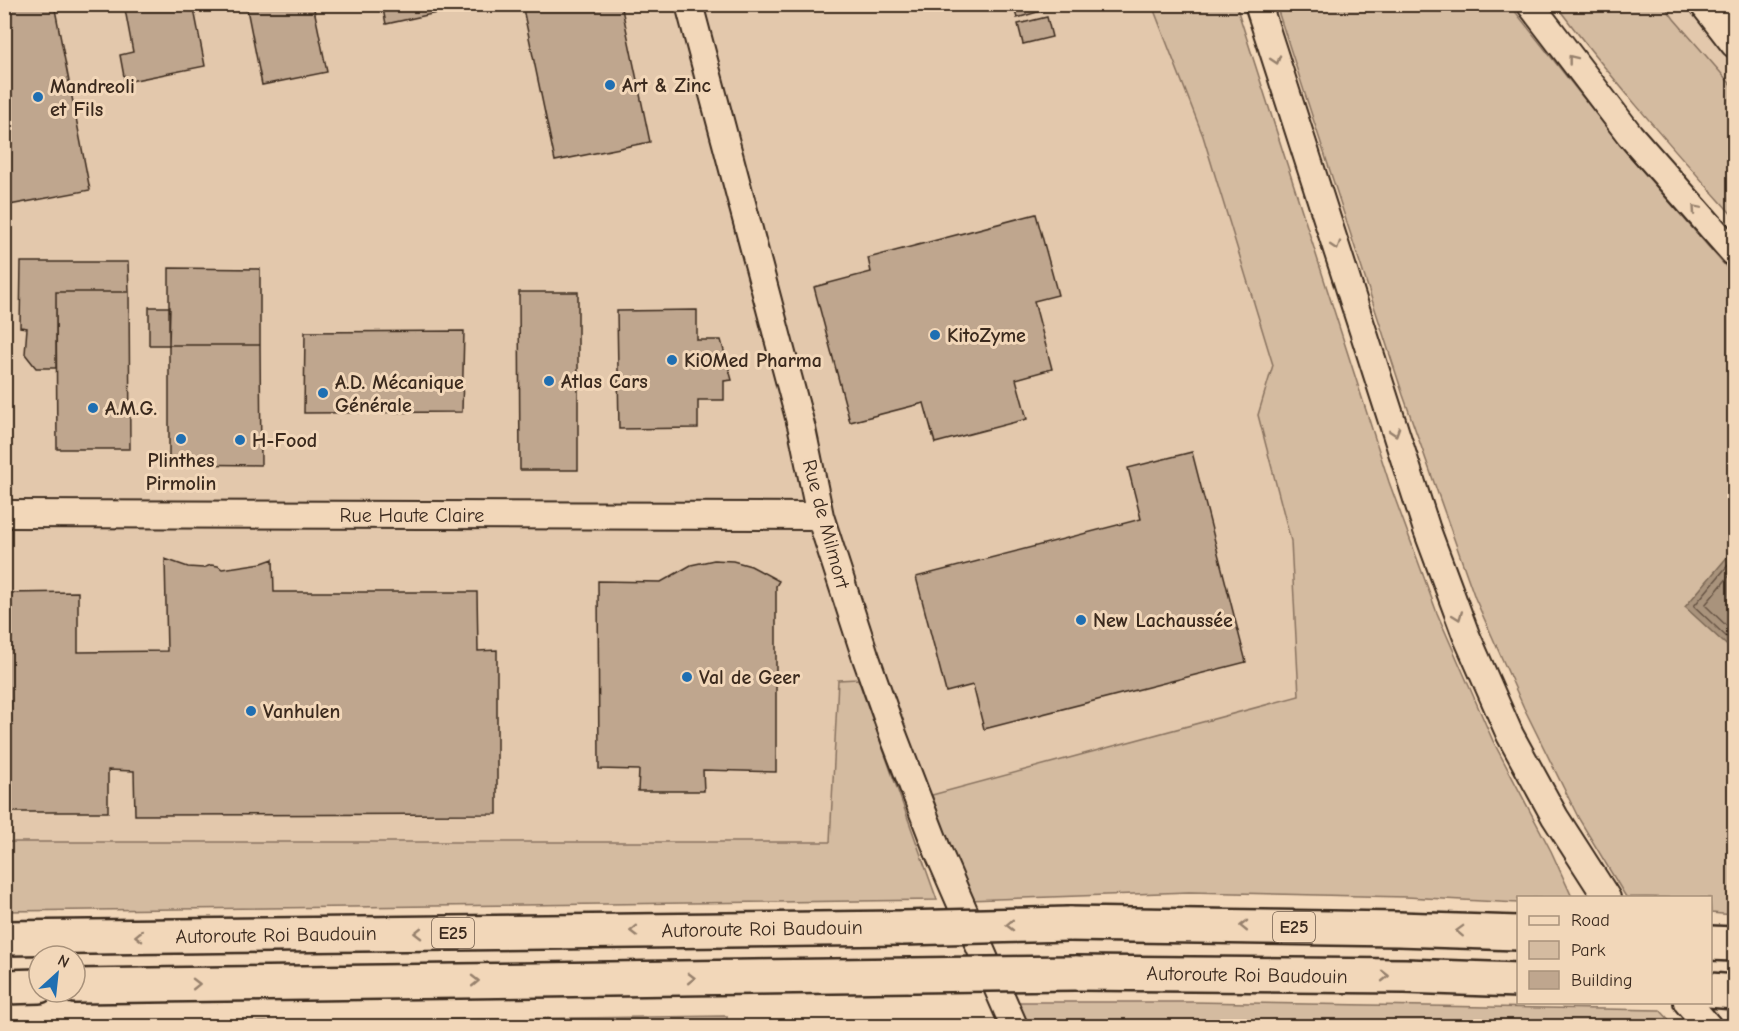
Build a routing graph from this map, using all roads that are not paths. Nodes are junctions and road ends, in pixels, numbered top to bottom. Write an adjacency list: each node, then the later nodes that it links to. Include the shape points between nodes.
1 (689, 4): 8 (street, Rue de Milmort, via 802,429)
2 (1258, 4): 9 (street, one-way to 9, via 1426,530 1466,636 1510,735 1555,817)
3 (1530, 4): 6 (street, one-way to 3, via 1630,135)
4 (1703, 4): 5 (street)
5 (1734, 44)
6 (1734, 253)
7 (4, 514): 8 (street, Rue Haute Claire)
8 (820, 516): 21 (street, Rue de Milmort, via 894,737 937,849)
9 (1606, 896)
10 (1517, 933): 11 (highway, Autoroute Roi Baudouin / E25, one-way to 11, bridge, via 1069,924)
11 (4, 938)
12 (1712, 943): 13 (highway)
13 (1734, 944)
14 (1517, 980): 16 (highway, Autoroute Roi Baudouin, one-way to 14, bridge, via 1075,973)
15 (27, 986): 17 (highway)
16 (87, 986)
17 (4, 987)
18 (1712, 990): 19 (highway)
19 (1734, 992)
20 (1688, 1004): 22 (street)
21 (1014, 1026)
22 (1708, 1026)

